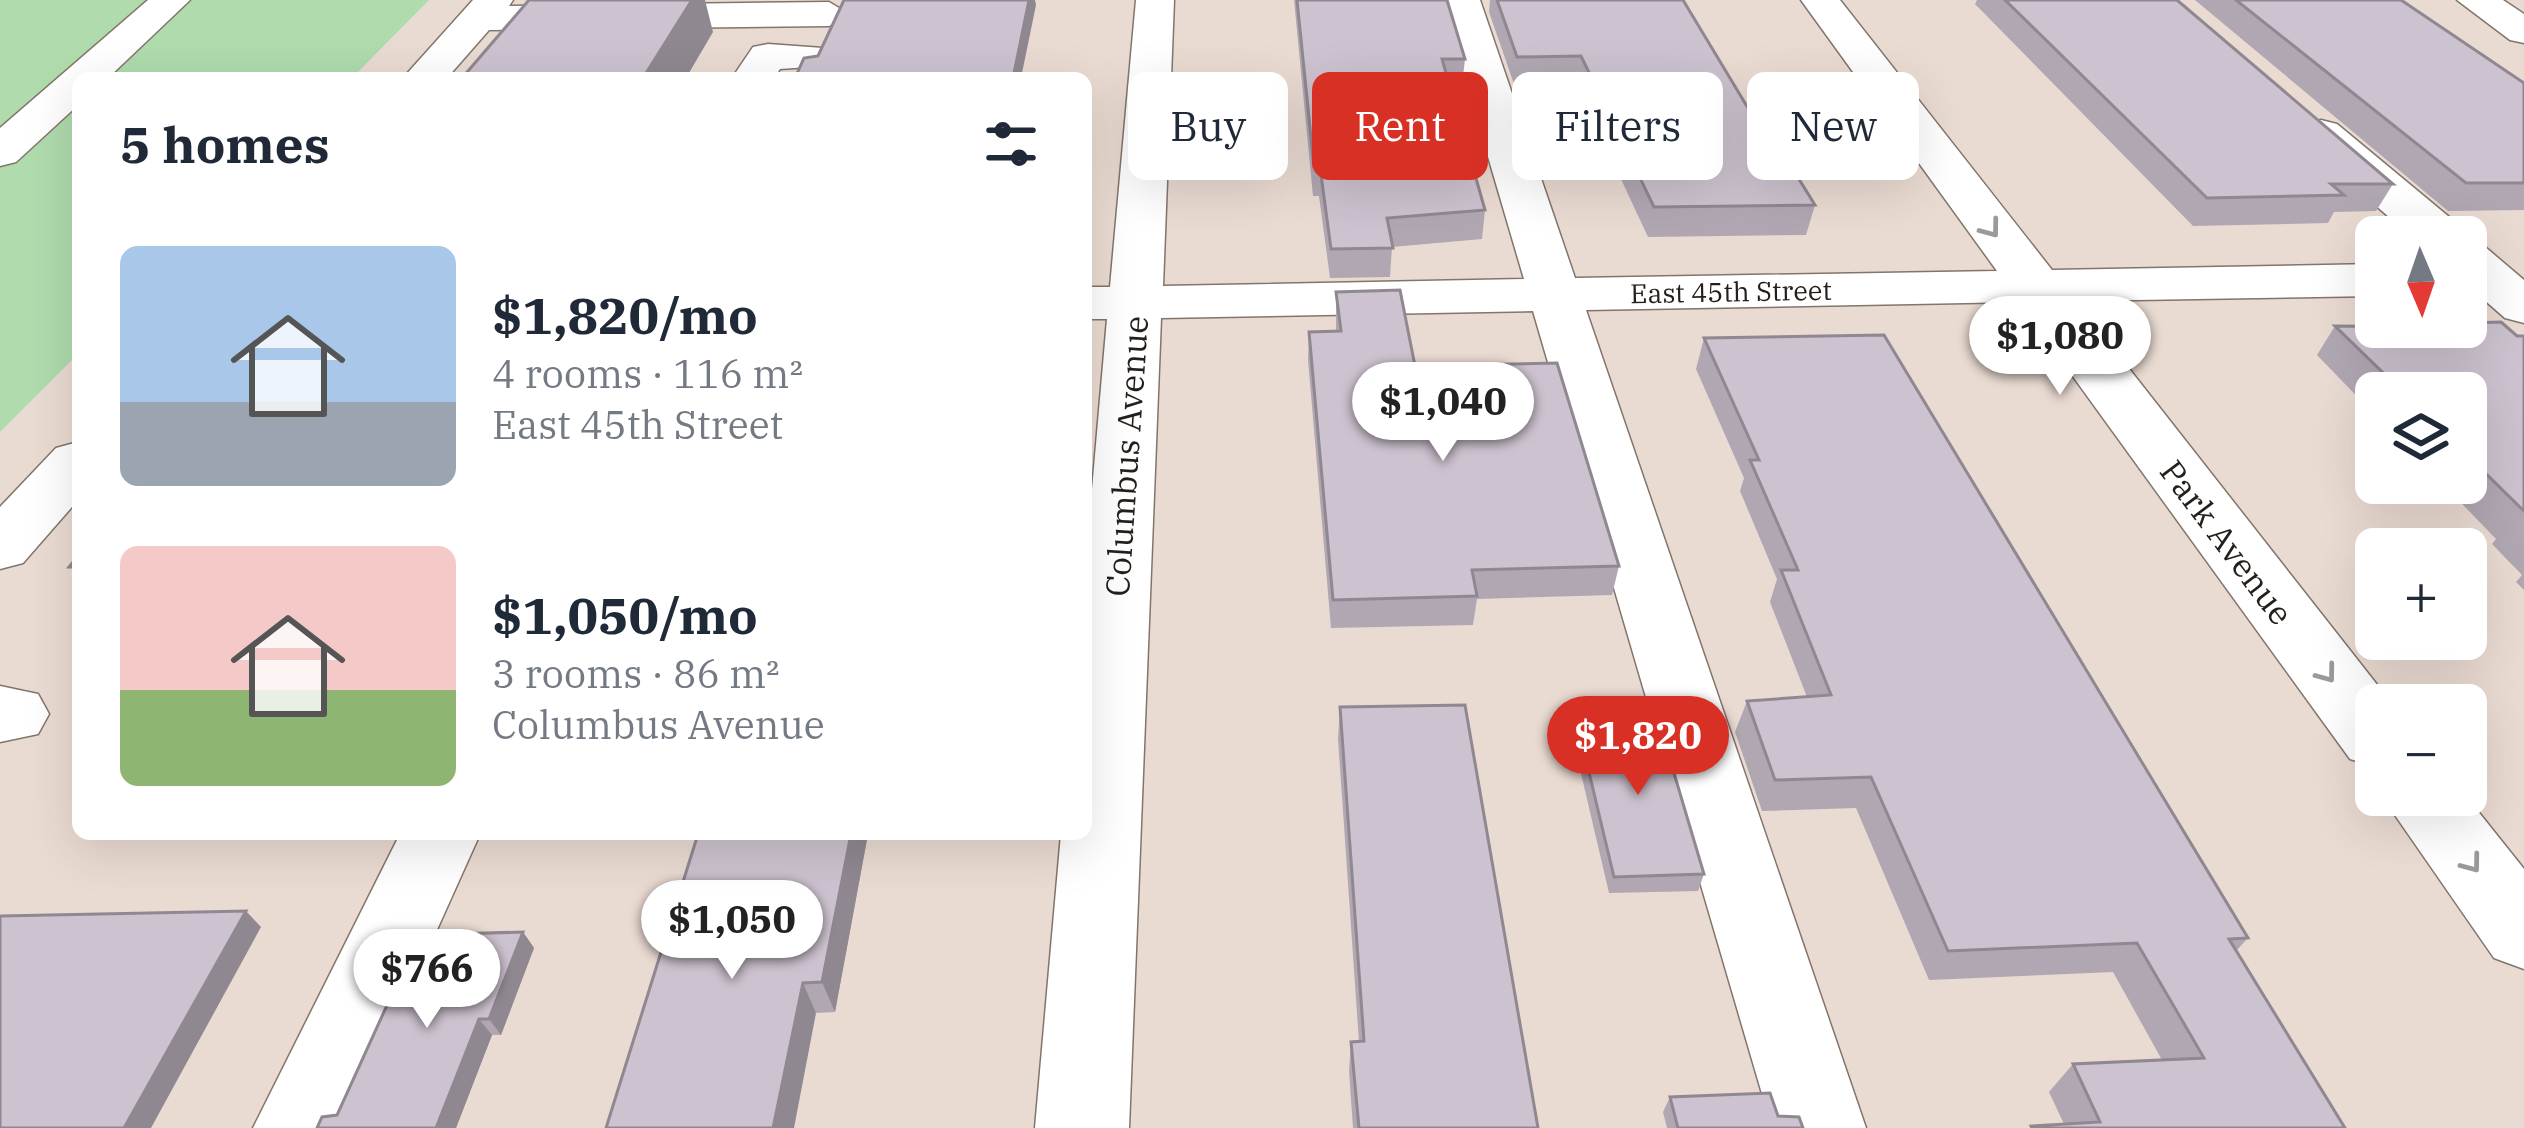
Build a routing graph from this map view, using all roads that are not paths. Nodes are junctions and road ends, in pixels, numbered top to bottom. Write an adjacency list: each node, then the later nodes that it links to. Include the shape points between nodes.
1 (172, 0): 10 (street)
2 (1155, 0): 20 (street, Columbus Avenue)
3 (1462, 0): 19 (street)
4 (1820, 0): 18 (street, Park Avenue, one-way to 18)
5 (2476, 0): 8 (street)
6 (832, 7): 7 (street); 9 (street)
7 (486, 9): 11 (street)
8 (2524, 31)
9 (803, 67): 12 (street, via 768,56)
10 (89, 72)
11 (429, 72)
12 (756, 72)
13 (72, 87): 15 (street)
14 (2285, 104): 16 (street)
15 (0, 152)
16 (2417, 216)
17 (2355, 280): 18 (street, East 45th Street)
18 (2033, 286): 19 (street, East 45th Street); 23 (street, Park Avenue, one-way to 23)
19 (1552, 293): 20 (street, East 45th Street); 29 (street)
20 (1111, 303): 28 (street, Columbus Avenue)
21 (72, 468): 22 (street)
22 (0, 547)
23 (2355, 709)
24 (2436, 816): 26 (street, one-way to 26)
25 (437, 840): 27 (street)
26 (2524, 932)
27 (300, 1128)
28 (1082, 1128)
29 (1819, 1128)

